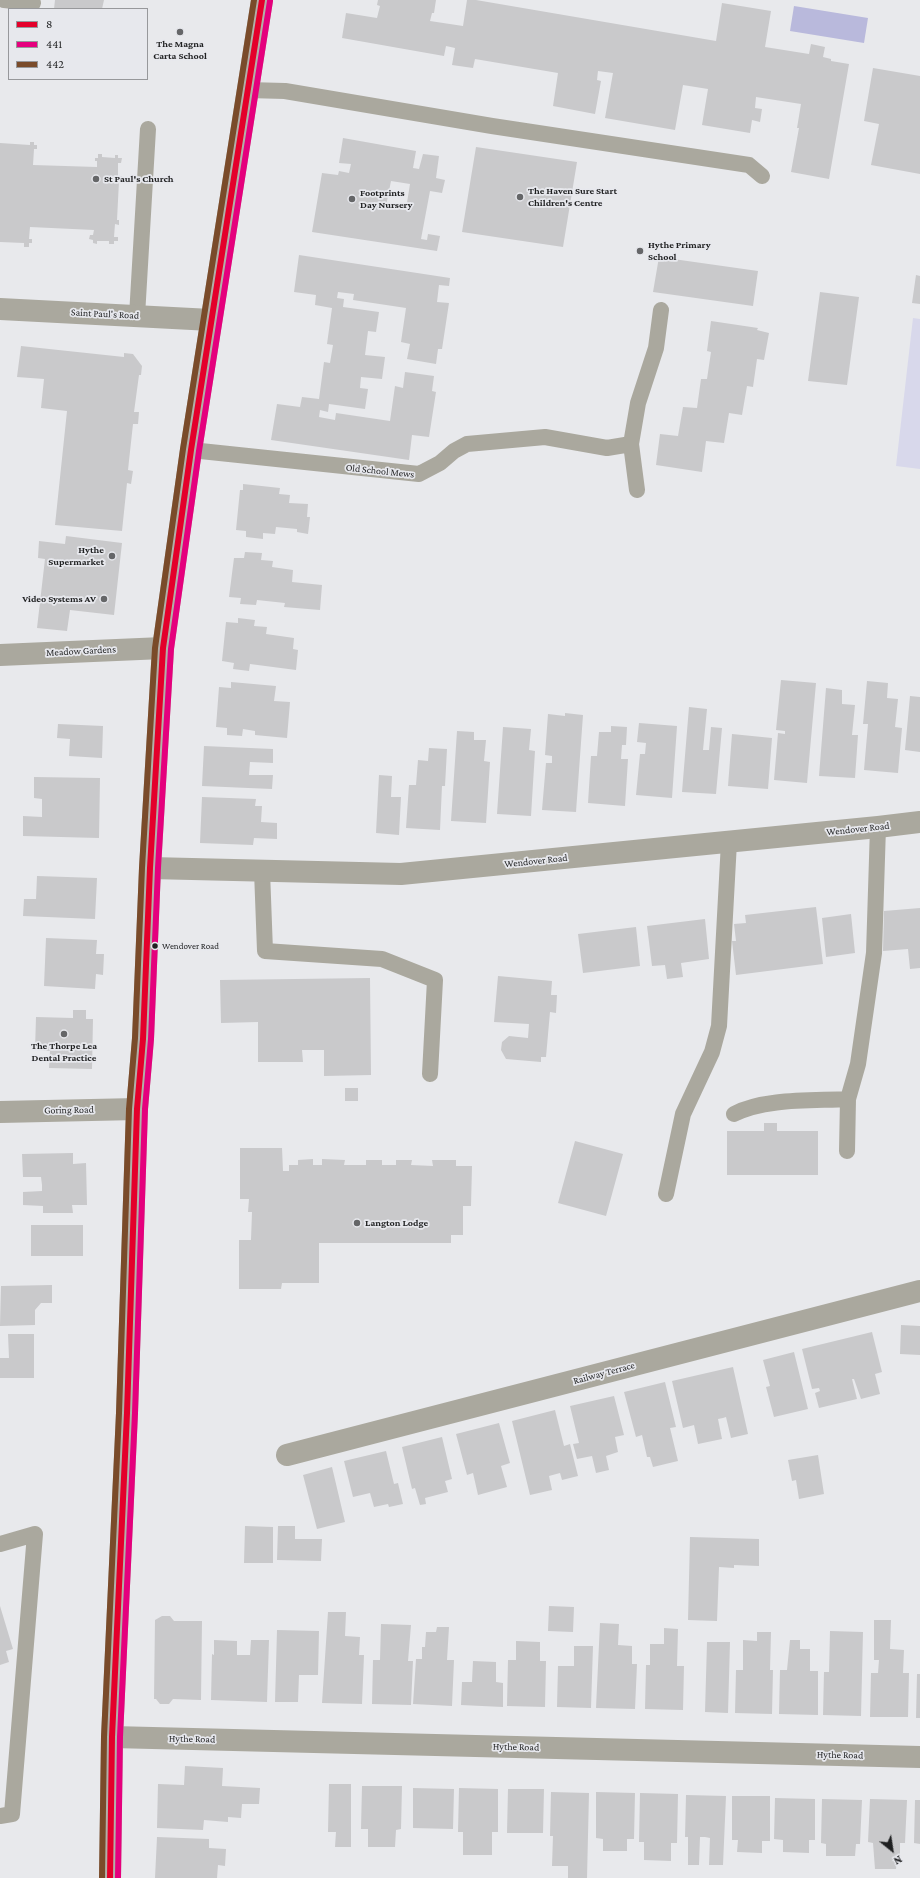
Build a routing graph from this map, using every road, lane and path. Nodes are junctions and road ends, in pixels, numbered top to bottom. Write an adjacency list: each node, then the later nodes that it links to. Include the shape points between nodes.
1 (4, 0): 3 (lane)
2 (262, 0): 4 (main road)
3 (33, 3)
4 (247, 90): 6 (lane, via 285,91 749,165); 10 (main road)
5 (148, 129): 9 (lane)
6 (762, 176)
7 (0, 309): 9 (street, Saint Paul's Road)
8 (661, 310): 11 (lane, via 656,348 638,403)
9 (138, 316): 10 (street, Saint Paul's Road)
10 (211, 320): 12 (main road)
11 (631, 444): 12 (lane, Old School Mews, via 607,448 545,437 467,444 419,474); 13 (lane)
12 (191, 450): 14 (main road)
13 (637, 490)
14 (163, 648): 15 (street, Meadow Gardens); 19 (main road)
15 (0, 655)
16 (920, 822): 17 (street, Wendover Road)
17 (878, 827): 18 (street, Wendover Road); 22 (lane, via 874,952 858,1064)
18 (729, 842): 20 (street, Wendover Road, via 400,874); 27 (lane, via 719,1026 712,1052 683,1114)
19 (150, 868): 20 (street, Wendover Road); 23 (main road, via 143,1039)
20 (262, 870): 21 (lane, via 265,951 382,959 435,980)
21 (430, 1074)
22 (848, 1099): 25 (lane, via 765,1104); 26 (lane)
23 (137, 1109): 24 (street, Goring Road); 31 (main road, via 127,1413)
24 (0, 1112)
25 (734, 1114)
26 (847, 1151)
27 (666, 1194)
28 (920, 1292): 29 (street, Railway Terrace)
29 (287, 1455)
30 (0, 1544): 33 (lane, via 35,1534 12,1814)
31 (112, 1736): 32 (street, Hythe Road); 34 (main road)
32 (920, 1757)
33 (0, 1816)
34 (110, 1878)

